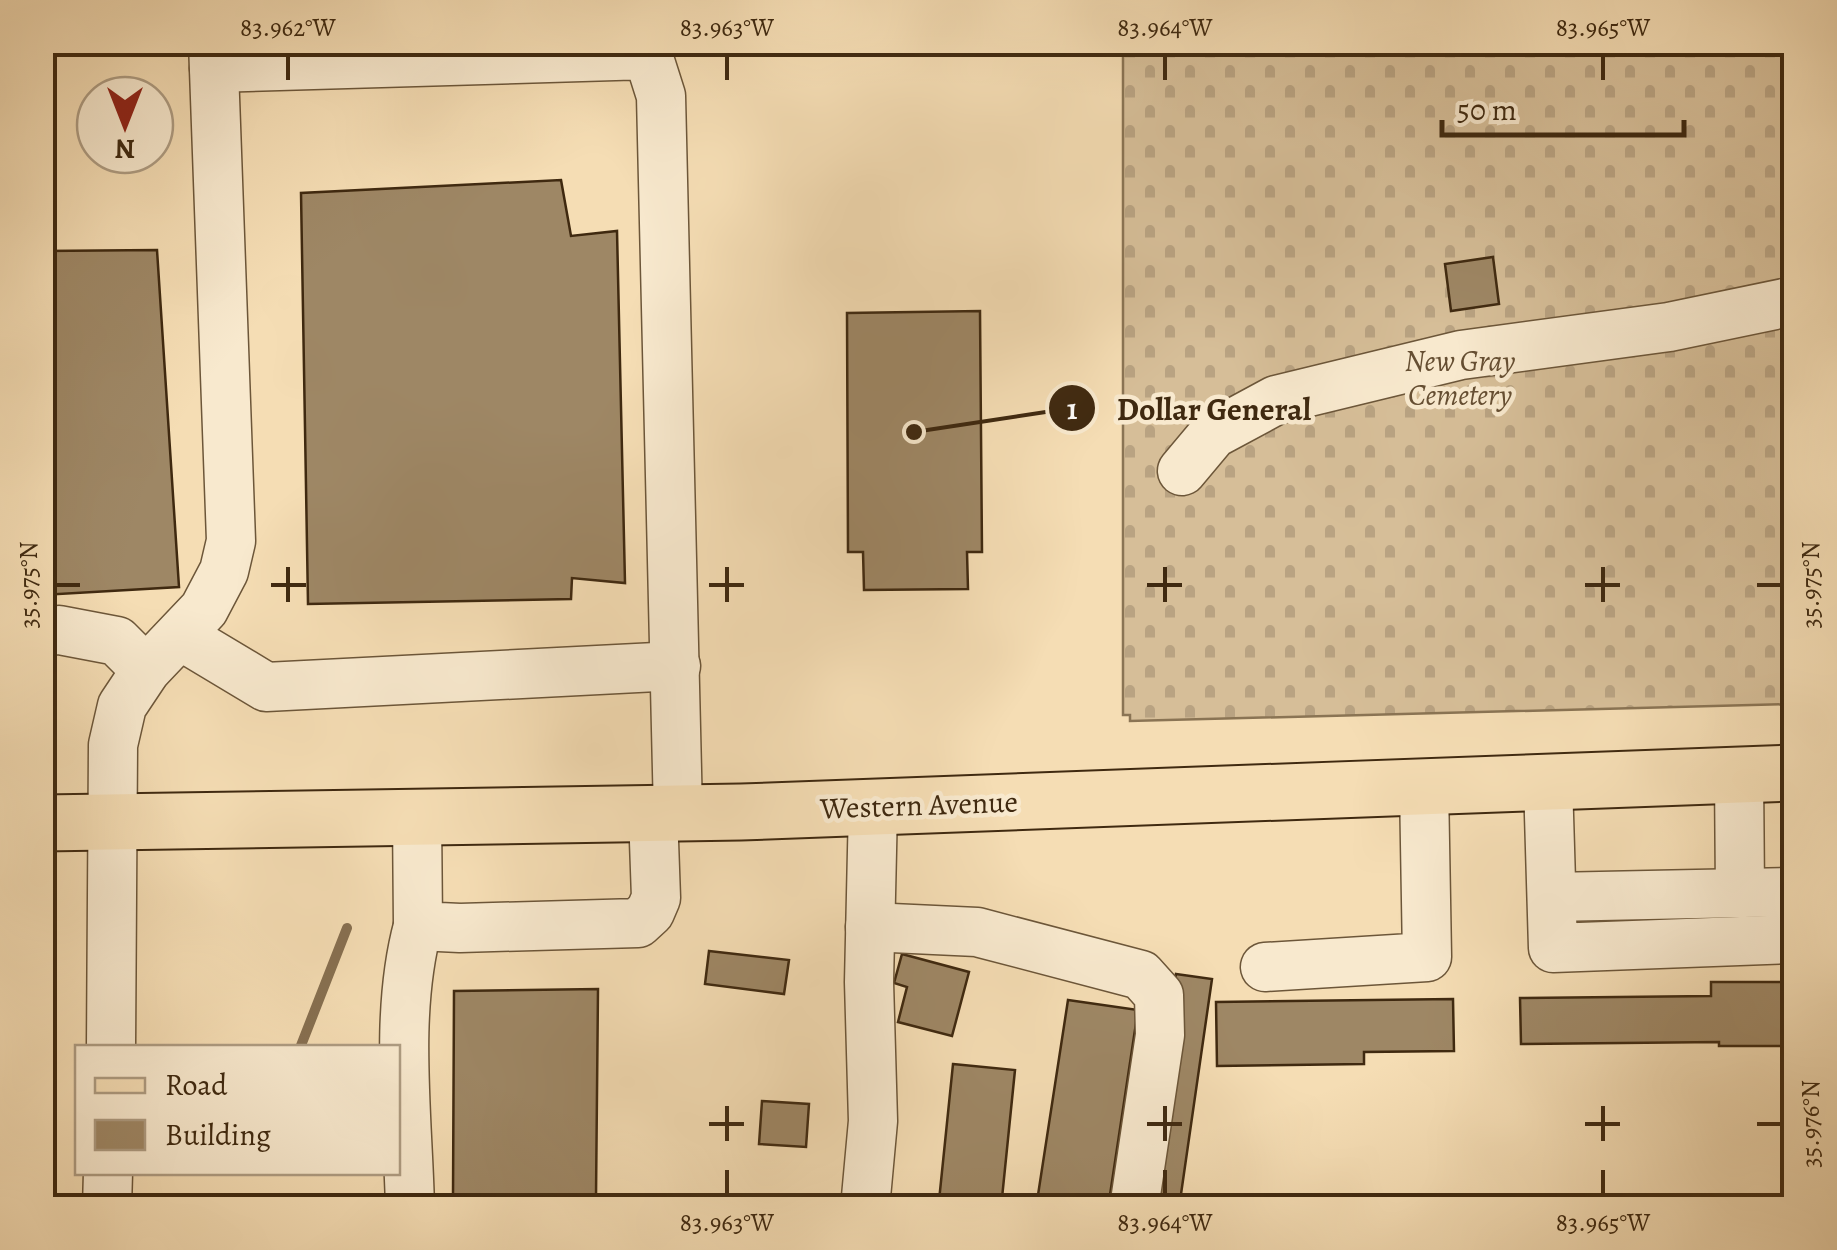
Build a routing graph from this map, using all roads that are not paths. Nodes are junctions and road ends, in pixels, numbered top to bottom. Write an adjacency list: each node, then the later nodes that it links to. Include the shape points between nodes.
1 (213, 55): 5 (street, via 231,542 204,609); 6 (street, via 648,55 661,96)
2 (1794, 301): 3 (street, via 1670,327 1461,355 1276,400 1213,434)
3 (1182, 471)
4 (42, 632): 7 (street, via 117,641)
5 (181, 636): 6 (street, via 266,687); 7 (street)
6 (676, 666): 13 (street)
7 (146, 670): 16 (street, via 122,706 113,745)
8 (1794, 773): 9 (main road, Western Avenue)
9 (1740, 775): 10 (main road, Western Avenue); 18 (street)
10 (1548, 782): 11 (main road, Western Avenue); 19 (street)
11 (1424, 786): 12 (main road, Western Avenue); 23 (street, via 1427,957)
12 (873, 806): 13 (main road, Western Avenue); 21 (street)
13 (666, 812): 14 (main road, Western Avenue); 20 (street, via 656,898 638,922)
14 (417, 815): 16 (main road, Western Avenue); 20 (street)
15 (42, 823): 16 (main road, Western Avenue)
16 (114, 823): 24 (street)
17 (1794, 892): 18 (street)
18 (1740, 894): 19 (street)
19 (1552, 897): 22 (street, via 1553,948)
20 (418, 926): 27 (street, via 405,1001)
21 (870, 927): 28 (street, via 873,1122); 29 (street, via 977,932 1140,975 1158,995 1160,1035)
22 (1794, 939)
23 (1264, 967)
24 (111, 1045)
25 (108, 1175): 26 (street)
26 (107, 1208)
27 (410, 1208)
28 (866, 1208)
29 (1134, 1208)

